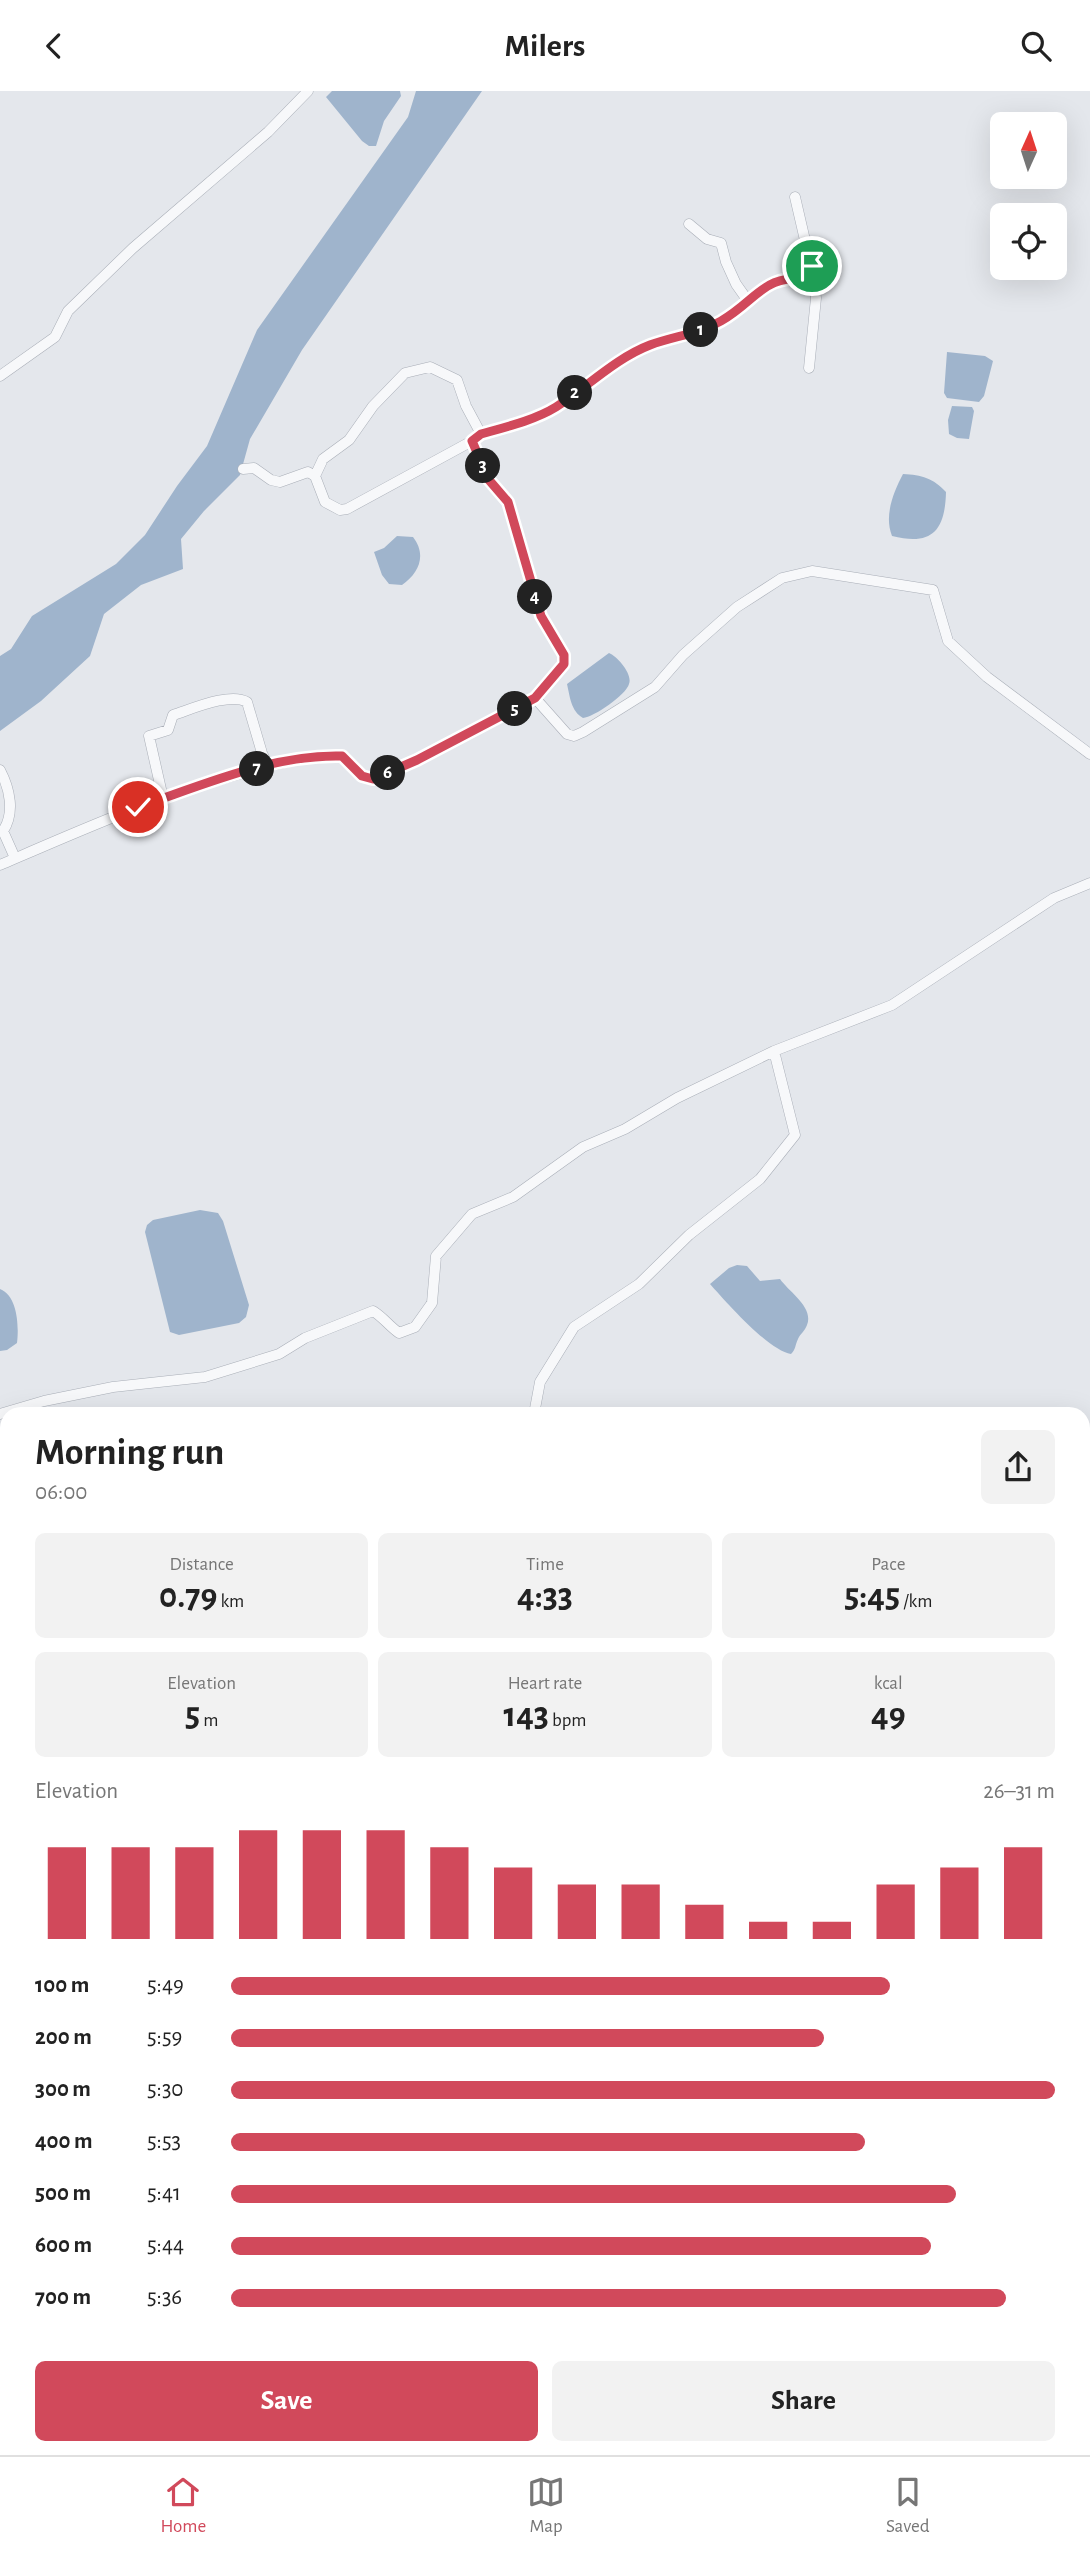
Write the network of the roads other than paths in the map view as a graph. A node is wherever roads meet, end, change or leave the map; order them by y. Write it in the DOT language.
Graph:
graph roads {
  1 [pos="308,91"];
  2 [pos="795,197"];
  3 [pos="689,224"];
  4 [pos="814,279"];
  5 [pos="748,301"];
  6 [pos="809,368"];
  7 [pos="0,376"];
  8 [pos="481,434"];
  9 [pos="472,441"];
  10 [pos="243,469"];
  11 [pos="315,476"];
  12 [pos="535,698"];
  13 [pos="1090,754"];
  14 [pos="268,766"];
  15 [pos="0,770"];
  16 [pos="163,798"];
  17 [pos="15,858"];
  18 [pos="0,865"];
  19 [pos="1090,883"];
  20 [pos="774,1051"];
  21 [pos="24,1407"];
  22 [pos="535,1407"];
  23 [pos="0,2270"];
  24 [pos="0,2299"];
  1 -- 7 [label="street"];
  2 -- 4 [label="street"];
  3 -- 5 [label="street"];
  4 -- 5 [label="street"];
  4 -- 6 [label="street"];
  5 -- 8 [label="street"];
  8 -- 9 [label="street"];
  8 -- 11 [label="street"];
  9 -- 11 [label="street"];
  9 -- 12 [label="street"];
  10 -- 11 [label="street"];
  12 -- 13 [label="street"];
  12 -- 14 [label="street"];
  14 -- 16 [label="street"];
  14 -- 16 [label="street"];
  15 -- 17 [label="street"];
  16 -- 17 [label="street"];
  17 -- 18 [label="street"];
  19 -- 20 [label="street"];
  20 -- 21 [label="street"];
  20 -- 22 [label="street"];
  23 -- 24 [label="street"];
}
